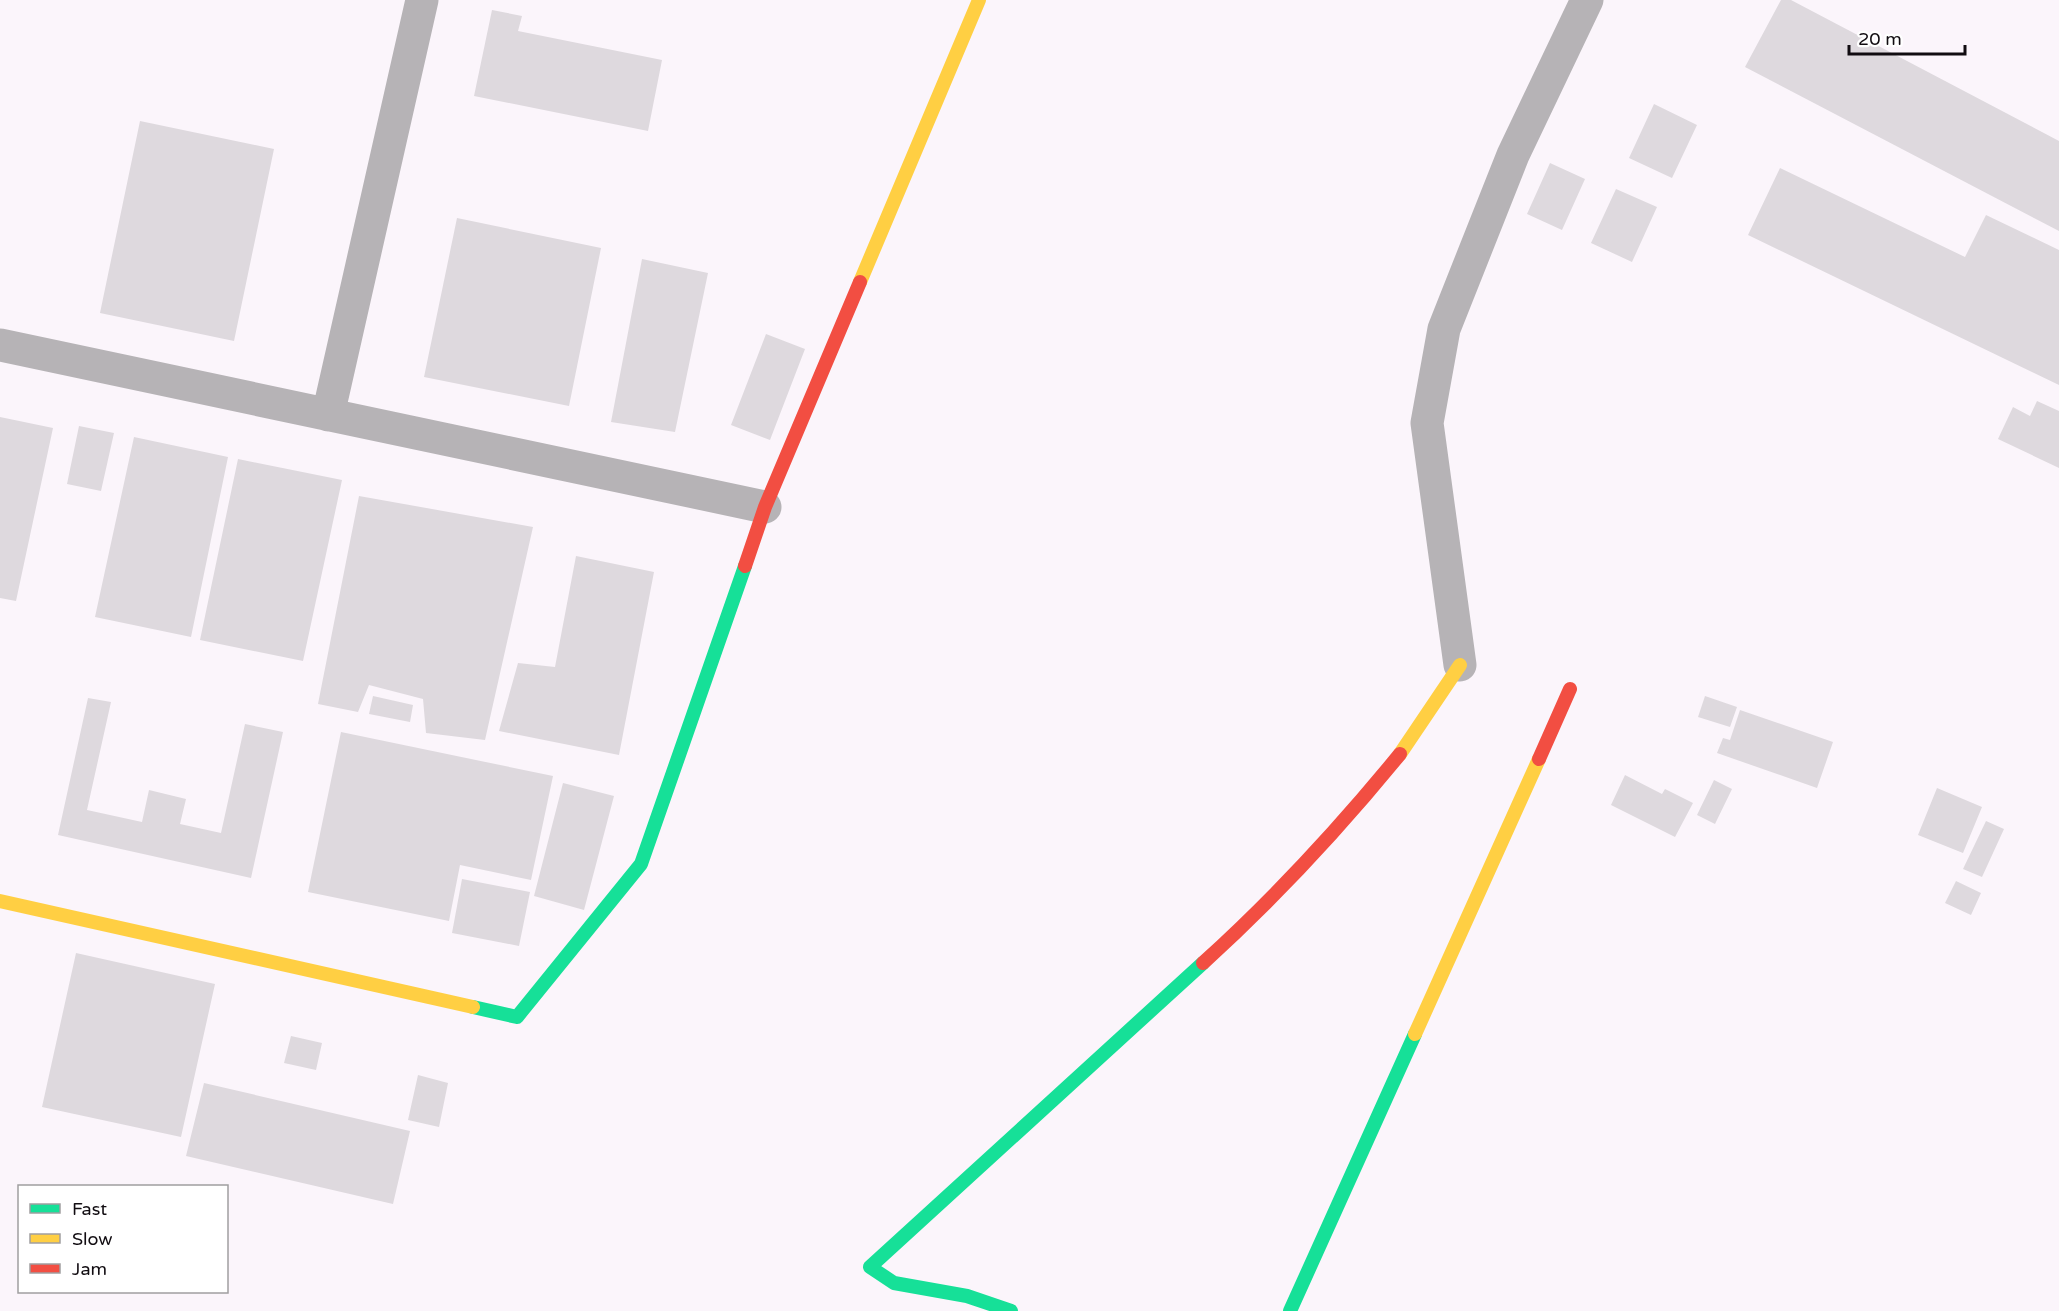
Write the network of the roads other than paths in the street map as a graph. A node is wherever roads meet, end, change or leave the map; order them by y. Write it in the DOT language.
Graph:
graph roads {
  1 [pos="422,0"];
  2 [pos="979,0"];
  3 [pos="1587,0"];
  4 [pos="0,345"];
  5 [pos="328,415"];
  6 [pos="765,507"];
  7 [pos="1460,665"];
  8 [pos="1570,689"];
  9 [pos="0,901"];
  10 [pos="1011,1311"];
  11 [pos="1290,1311"];
  1 -- 5 [label="street"];
  2 -- 6 [label="main road"];
  3 -- 7 [label="street"];
  4 -- 5 [label="street"];
  5 -- 6 [label="street"];
  6 -- 9 [label="main road"];
  7 -- 10 [label="main road"];
  8 -- 11 [label="main road"];
}
